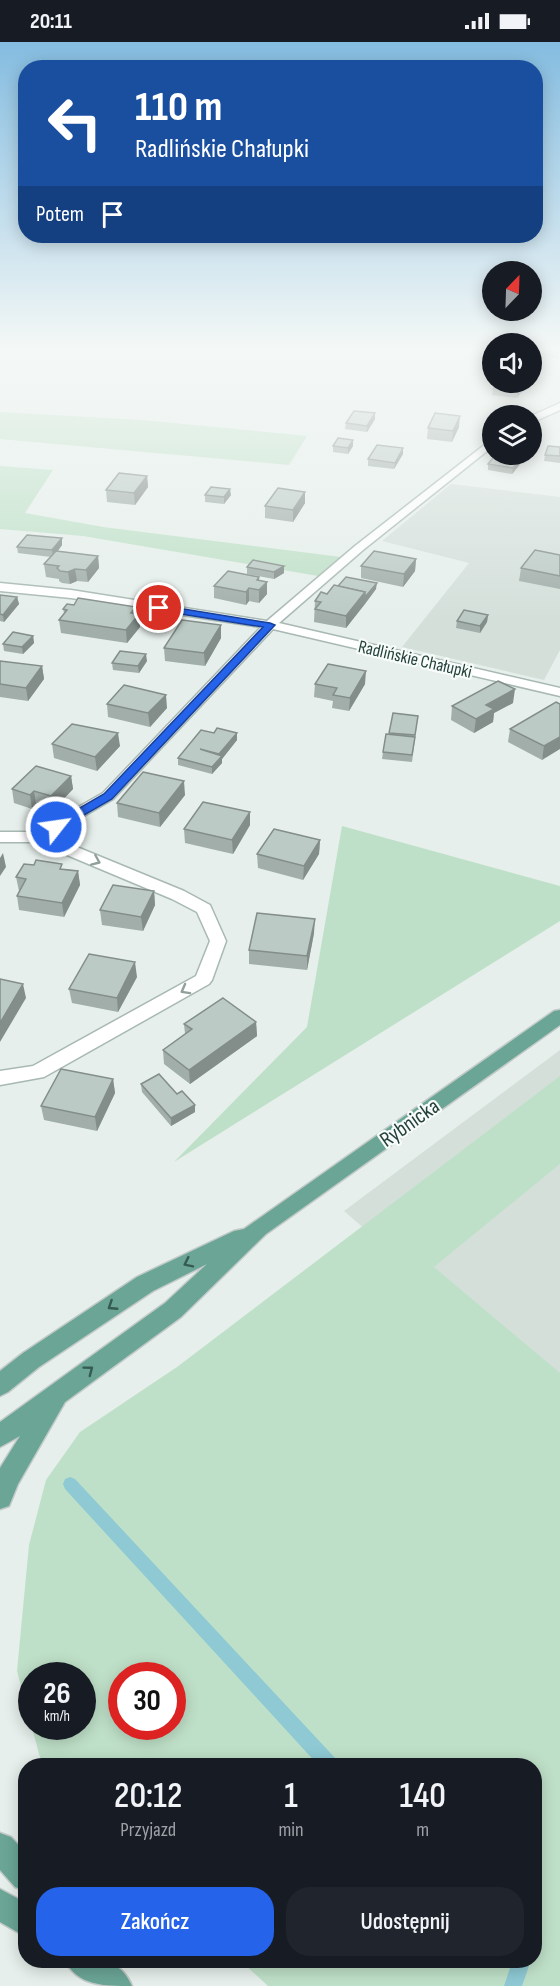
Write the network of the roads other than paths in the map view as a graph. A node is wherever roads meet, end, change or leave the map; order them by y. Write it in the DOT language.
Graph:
graph roads {
  1 [pos="482,450"];
  2 [pos="0,587"];
  3 [pos="270,625"];
  4 [pos="560,692"];
  5 [pos="0,837"];
  6 [pos="38,837"];
  7 [pos="560,1016"];
  8 [pos="0,1078"];
  9 [pos="259,1228"];
  10 [pos="31,1360"];
  11 [pos="0,1373"];
  12 [pos="0,1385"];
  13 [pos="59,1392"];
  14 [pos="0,1436"];
  15 [pos="0,1497"];
  16 [pos="0,1848"];
  17 [pos="18,1867"];
  18 [pos="0,1904"];
  19 [pos="18,1916"];
  20 [pos="91,1968"];
  21 [pos="110,1968"];
  22 [pos="116,1986"];
  23 [pos="127,1986"];
  1 -- 3 [label="street"];
  2 -- 3 [label="street, Radlińskie Chałupki"];
  3 -- 4 [label="street, Radlińskie Chałupki"];
  3 -- 6 [label="street"];
  5 -- 6 [label="street"];
  6 -- 8 [label="street, one-way"];
  7 -- 9 [label="main road, Rybnicka"];
  9 -- 10 [label="main road, Rybnicka, one-way"];
  13 -- 9 [label="main road, Rybnicka, one-way"];
  10 -- 11 [label="main road"];
  10 -- 12 [label="main road, Rybnicka"];
  13 -- 14 [label="main road, Rybnicka"];
  13 -- 15 [label="main road"];
  16 -- 17 [label="main road"];
  18 -- 19 [label="main road"];
  20 -- 22 [label="main road"];
  21 -- 23 [label="main road"];
}
